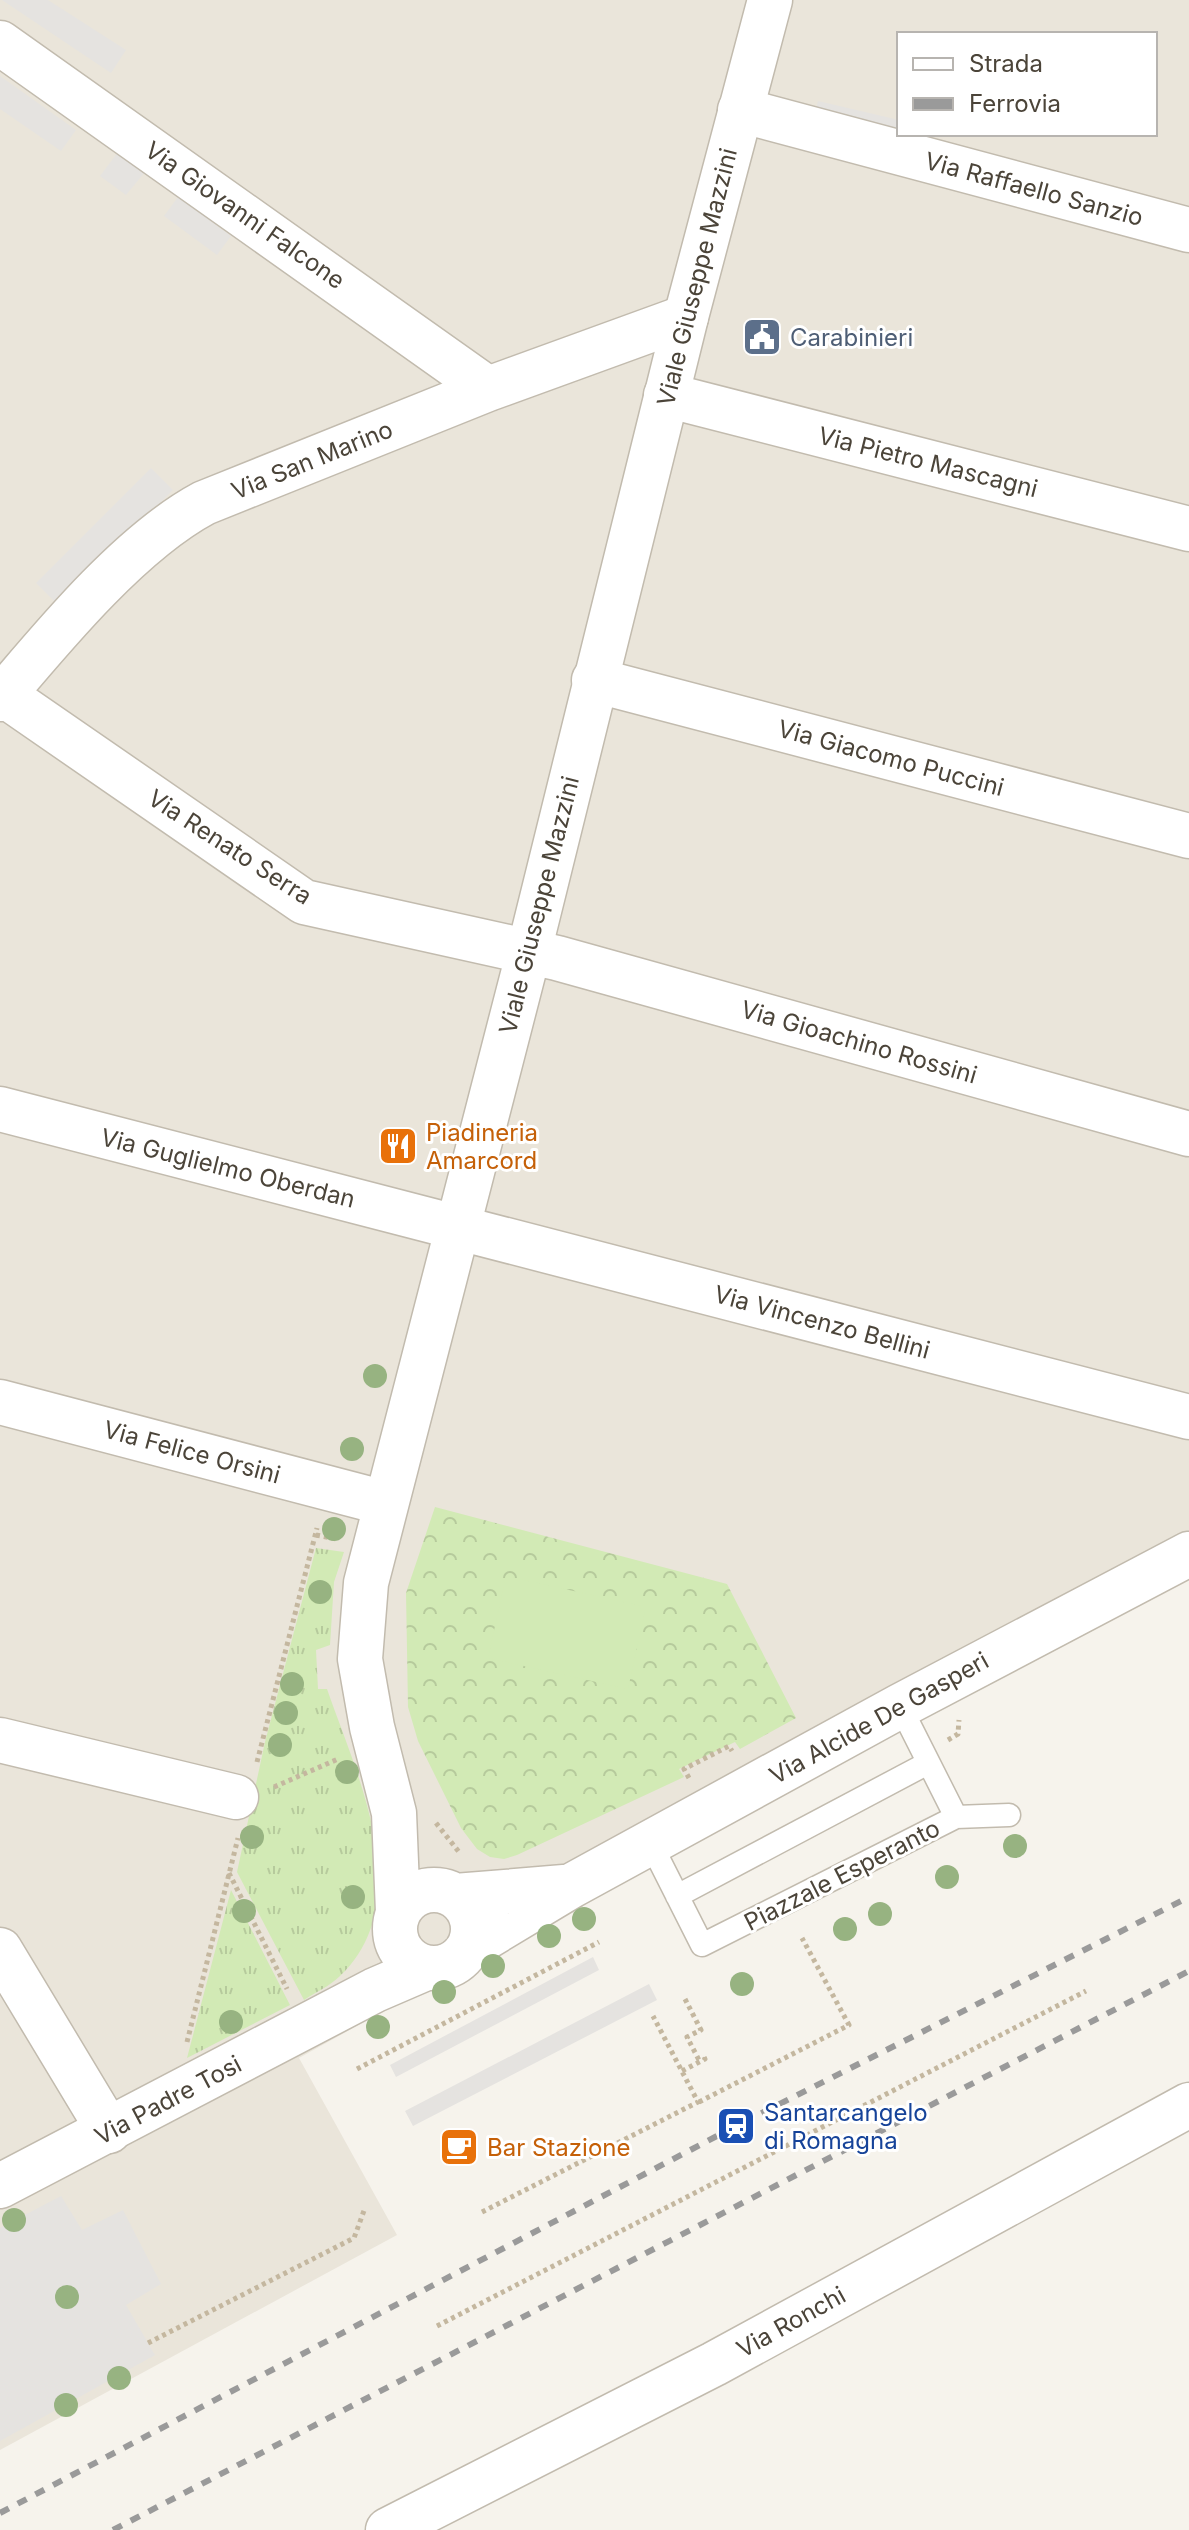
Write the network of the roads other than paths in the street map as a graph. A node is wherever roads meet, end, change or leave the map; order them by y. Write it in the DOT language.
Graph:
graph roads {
  1 [pos="770,0"];
  2 [pos="0,43"];
  3 [pos="740,110"];
  4 [pos="1189,230"];
  5 [pos="686,317"];
  6 [pos="488,389"];
  7 [pos="666,395"];
  8 [pos="1189,529"];
  9 [pos="594,680"];
  10 [pos="1,695"];
  11 [pos="1189,836"];
  12 [pos="529,951"];
  13 [pos="0,1109"];
  14 [pos="1189,1134"];
  15 [pos="456,1227"];
  16 [pos="0,1402"];
  17 [pos="1189,1417"];
  18 [pos="385,1503"];
  19 [pos="1189,1554"];
  20 [pos="900,1706"];
  21 [pos="0,1740"];
  22 [pos="928,1763"];
  23 [pos="249,1795"];
  24 [pos="394,1813"];
  25 [pos="1009,1815"];
  26 [pos="956,1817"];
  27 [pos="651,1844"];
  28 [pos="571,1886"];
  29 [pos="452,1894"];
  30 [pos="677,1896"];
  31 [pos="396,1922"];
  32 [pos="468,1948"];
  33 [pos="0,1950"];
  34 [pos="426,1968"];
  35 [pos="335,2011"];
  36 [pos="1189,2105"];
  37 [pos="109,2131"];
  38 [pos="0,2186"];
  39 [pos="388,2530"];
  1 -- 3 [label="street, Viale Giuseppe Mazzini"];
  2 -- 6 [label="street, Via Giovanni Falcone"];
  3 -- 4 [label="street, Via Raffaello Sanzio"];
  3 -- 5 [label="street, Viale Giuseppe Mazzini"];
  5 -- 6 [label="street, Via San Marino"];
  5 -- 7 [label="street, Viale Giuseppe Mazzini"];
  6 -- 10 [label="street, Via San Marino"];
  7 -- 8 [label="street, Via Pietro Mascagni"];
  7 -- 9 [label="street, Viale Giuseppe Mazzini"];
  9 -- 11 [label="street, Via Giacomo Puccini"];
  9 -- 12 [label="street, Viale Giuseppe Mazzini"];
  10 -- 12 [label="street, Via Renato Serra"];
  12 -- 14 [label="street, Via Gioachino Rossini"];
  12 -- 15 [label="street, Viale Giuseppe Mazzini"];
  13 -- 15 [label="street, Via Guglielmo Oberdan"];
  15 -- 17 [label="street, Via Vincenzo Bellini"];
  15 -- 18 [label="street, Viale Giuseppe Mazzini"];
  16 -- 18 [label="street, Via Felice Orsini"];
  18 -- 24 [label="street, Viale Giuseppe Mazzini"];
  19 -- 20 [label="street, Via Alcide De Gasperi"];
  20 -- 22 [label="lane, Piazzale Esperanto"];
  20 -- 27 [label="street, Via Alcide De Gasperi"];
  21 -- 23 [label="street"];
  22 -- 26 [label="lane, Piazzale Esperanto"];
  22 -- 30 [label="lane"];
  24 -- 29 [label="street, Viale Giuseppe Mazzini"];
  24 -- 31 [label="street, Viale Giuseppe Mazzini"];
  25 -- 26 [label="lane"];
  26 -- 30 [label="lane, Piazzale Esperanto"];
  27 -- 28 [label="street, Via Alcide De Gasperi"];
  27 -- 30 [label="lane"];
  28 -- 29 [label="street, Via Alcide De Gasperi"];
  28 -- 32 [label="street, Via Alcide De Gasperi"];
  29 -- 31 [label="street"];
  29 -- 32 [label="street"];
  31 -- 34 [label="street"];
  31 -- 35 [label="street, Via Padre Tosi"];
  32 -- 34 [label="street"];
  33 -- 37 [label="street"];
  34 -- 35 [label="street, Via Padre Tosi"];
  35 -- 37 [label="street, Via Padre Tosi"];
  36 -- 39 [label="street, Via Ronchi"];
  37 -- 38 [label="street, Via Padre Tosi"];
}
